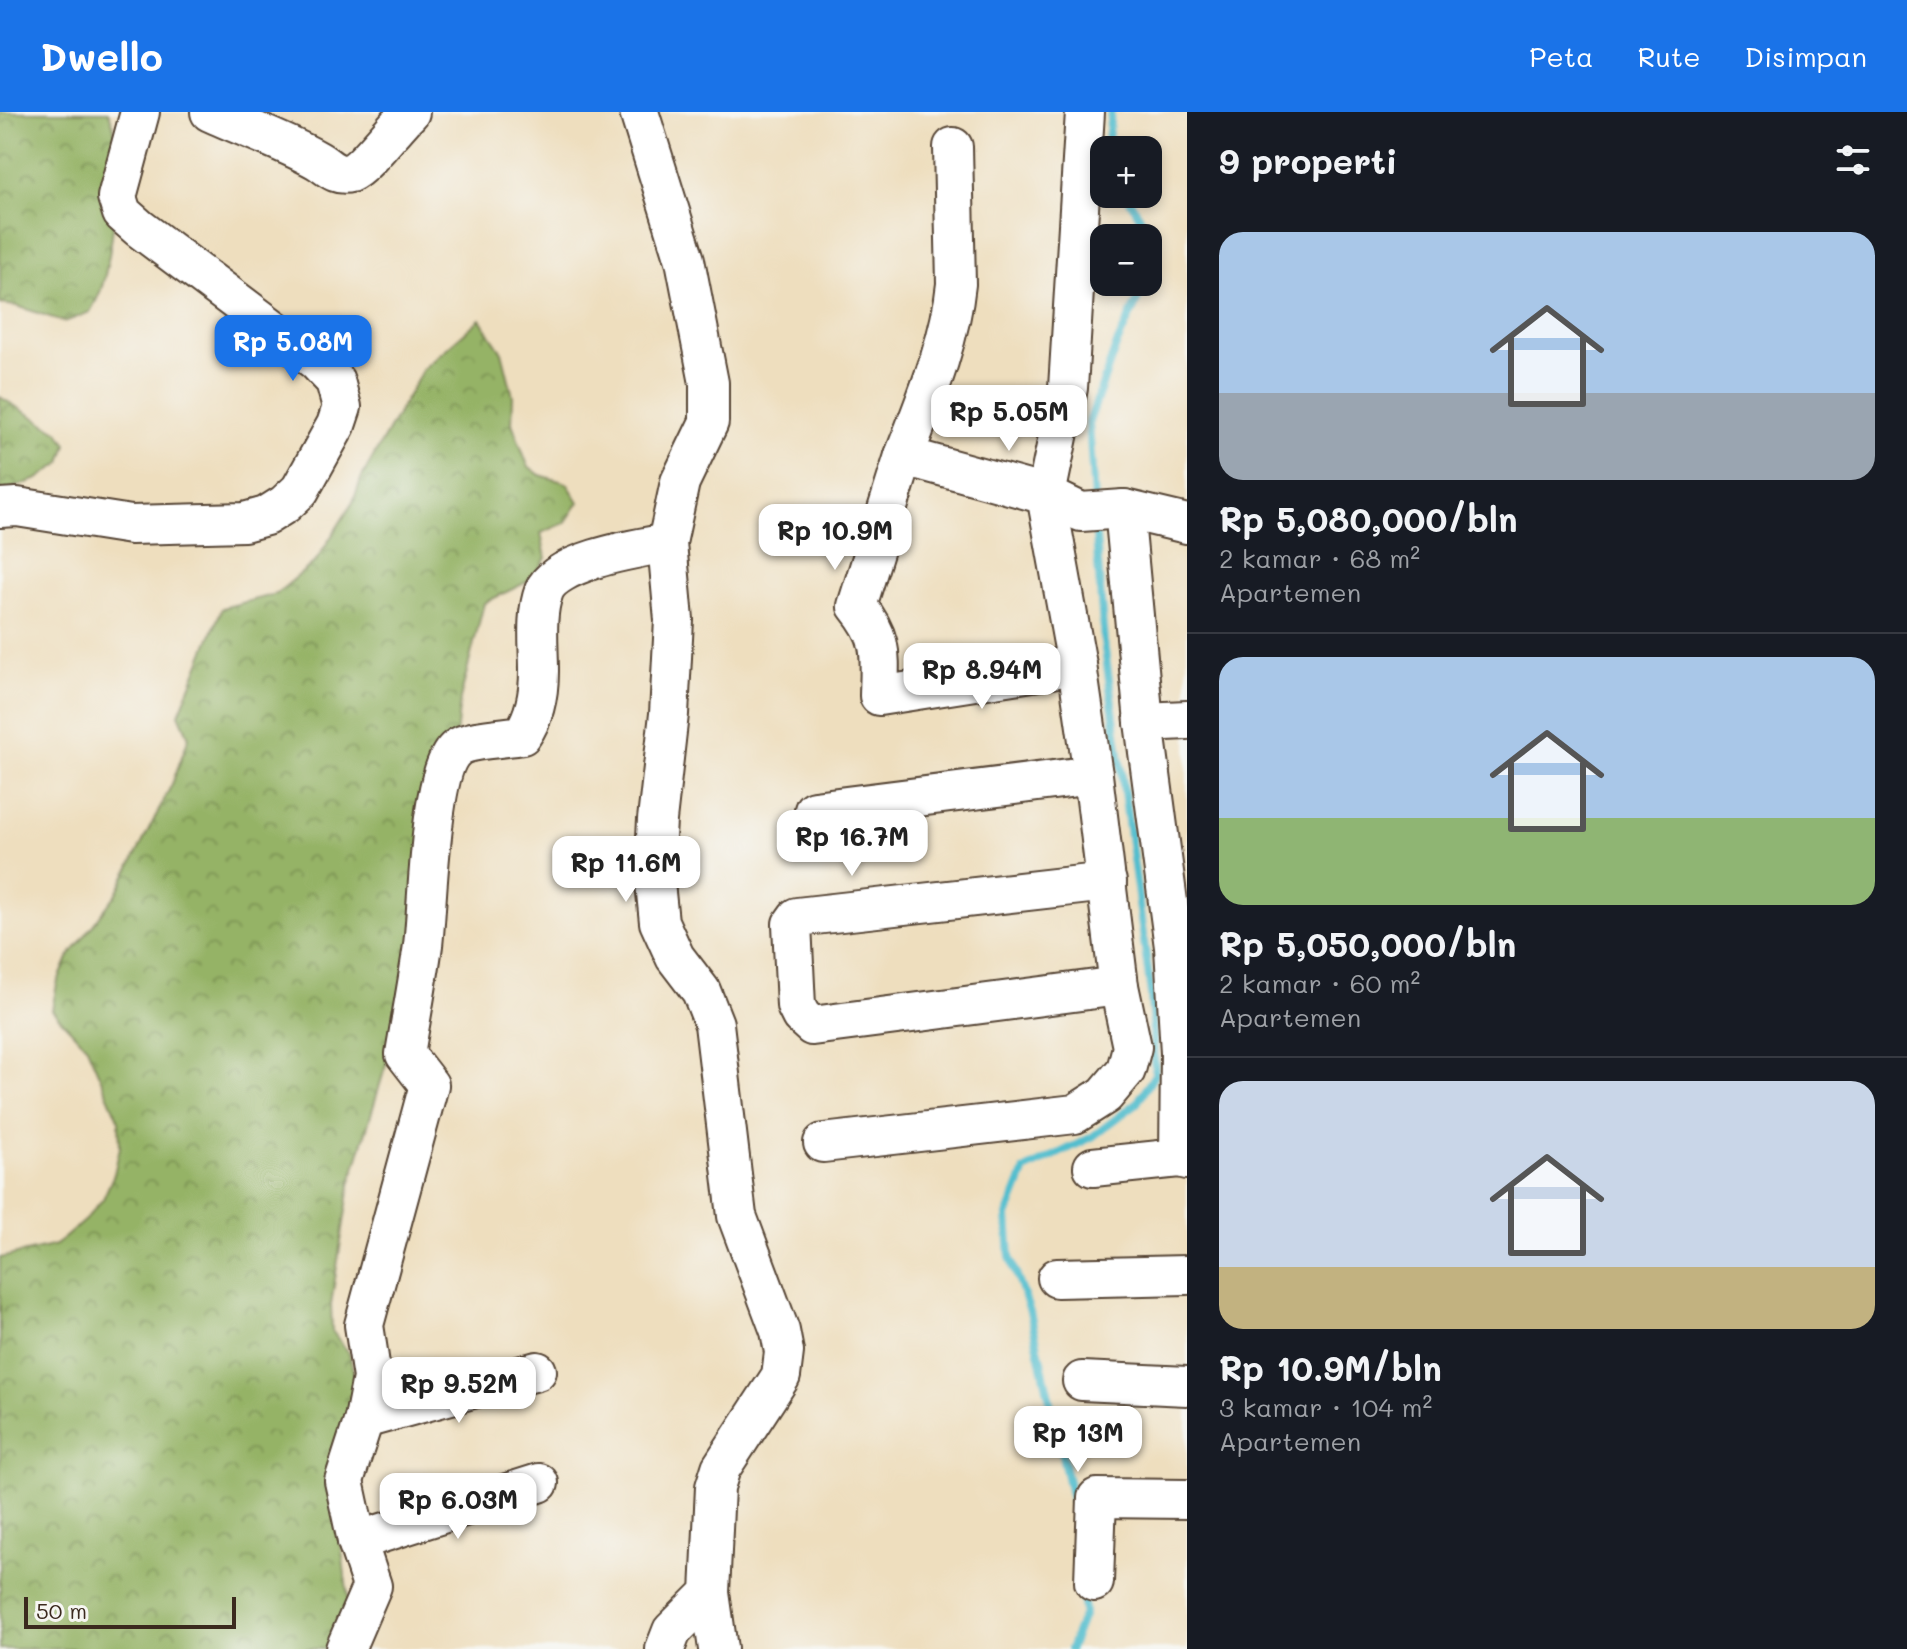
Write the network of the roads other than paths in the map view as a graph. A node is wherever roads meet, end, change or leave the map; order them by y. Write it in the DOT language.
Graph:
graph roads {
  1 [pos="140,112"];
  2 [pos="210,112"];
  3 [pos="410,112"];
  4 [pos="639,112"];
  5 [pos="1085,112"];
  6 [pos="953,147"];
  7 [pos="904,456"];
  8 [pos="1046,495"];
  9 [pos="0,508"];
  10 [pos="1107,510"];
  11 [pos="1187,524"];
  12 [pos="667,543"];
  13 [pos="1077,665"];
  14 [pos="1187,720"];
  15 [pos="1144,722"];
  16 [pos="1093,775"];
  17 [pos="814,810"];
  18 [pos="1173,839"];
  19 [pos="1107,882"];
  20 [pos="1180,947"];
  21 [pos="1119,986"];
  22 [pos="1183,1053"];
  23 [pos="823,1143"];
  24 [pos="1183,1159"];
  25 [pos="1093,1167"];
  26 [pos="1187,1275"];
  27 [pos="1057,1278"];
  28 [pos="537,1371"];
  29 [pos="1082,1381"];
  30 [pos="1187,1386"];
  31 [pos="364,1419"];
  32 [pos="539,1483"];
  33 [pos="1187,1499"];
  34 [pos="357,1541"];
  35 [pos="1094,1582"];
  36 [pos="372,1586"];
  37 [pos="710,1593"];
  38 [pos="345,1649"];
  39 [pos="377,1649"];
  40 [pos="665,1649"];
  41 [pos="718,1649"];
  1 -- 9 [label="street"];
  2 -- 3 [label="street"];
  4 -- 12 [label="street"];
  5 -- 8 [label="street"];
  6 -- 7 [label="street"];
  7 -- 8 [label="street"];
  7 -- 13 [label="street"];
  8 -- 10 [label="street"];
  8 -- 13 [label="street"];
  10 -- 11 [label="street"];
  10 -- 15 [label="street"];
  12 -- 31 [label="street"];
  12 -- 37 [label="street"];
  13 -- 16 [label="street"];
  14 -- 15 [label="street"];
  15 -- 18 [label="street"];
  16 -- 17 [label="street"];
  16 -- 19 [label="street"];
  18 -- 20 [label="street"];
  19 -- 21 [label="street"];
  19 -- 21 [label="street"];
  20 -- 22 [label="street"];
  21 -- 23 [label="street"];
  22 -- 24 [label="street"];
  24 -- 25 [label="street"];
  26 -- 27 [label="street"];
  28 -- 31 [label="street"];
  29 -- 30 [label="street"];
  31 -- 34 [label="street"];
  32 -- 34 [label="street"];
  33 -- 35 [label="street"];
  34 -- 36 [label="street"];
  36 -- 38 [label="street"];
  36 -- 39 [label="street"];
  37 -- 40 [label="street"];
  37 -- 41 [label="street"];
}
